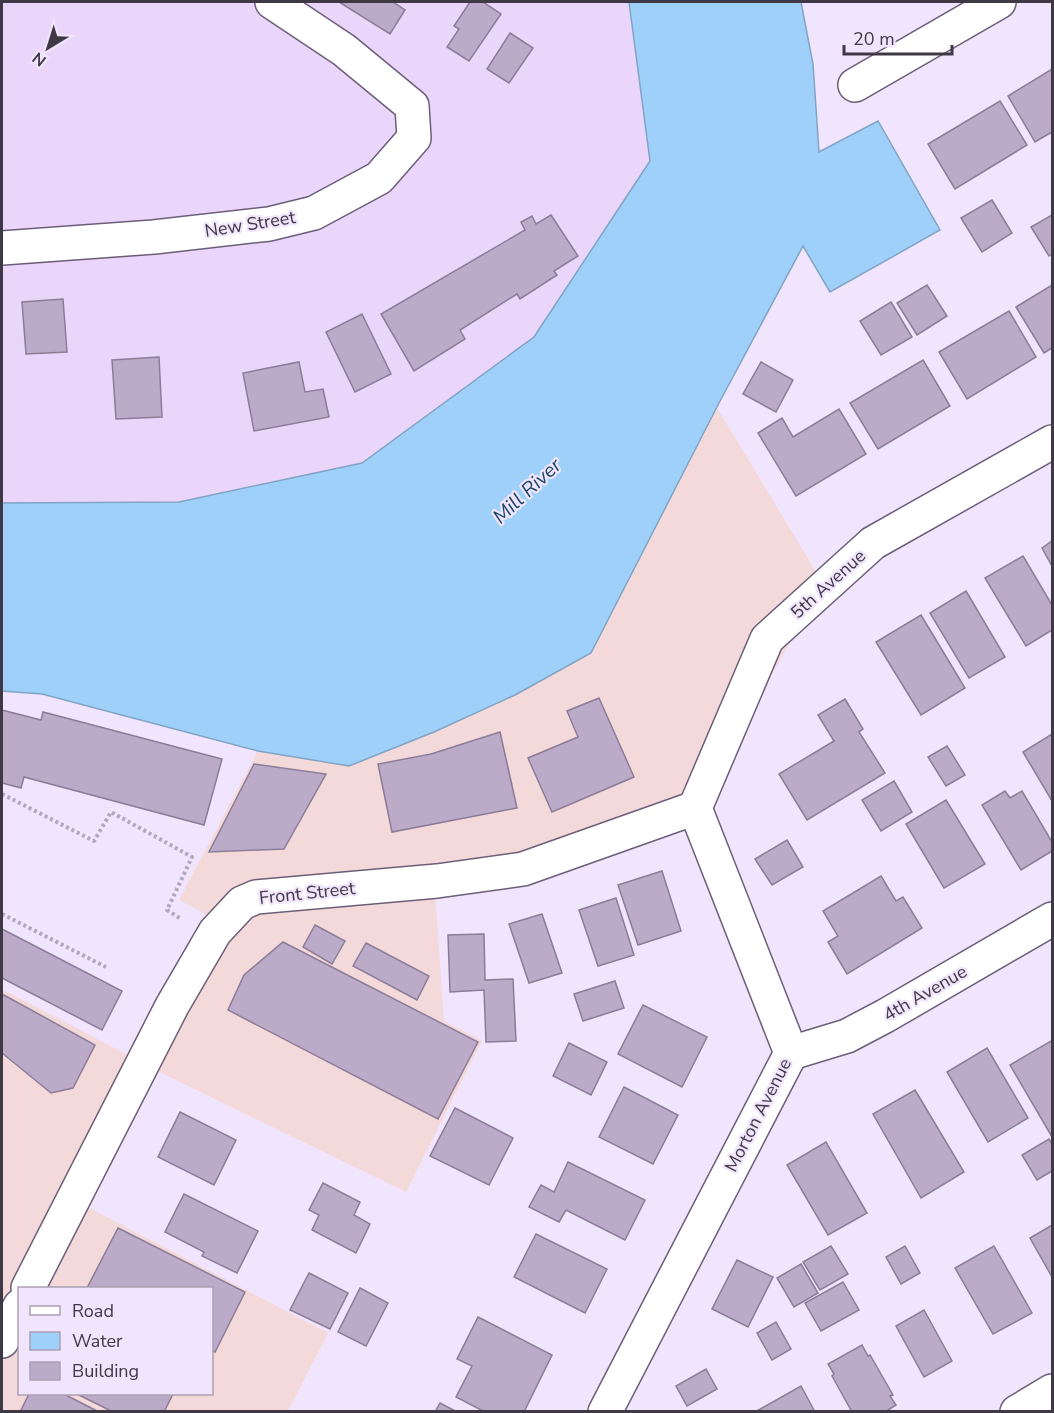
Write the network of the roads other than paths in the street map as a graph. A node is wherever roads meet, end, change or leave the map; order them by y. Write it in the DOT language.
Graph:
graph roads {
  1 [pos="272,2"];
  2 [pos="999,2"];
  3 [pos="855,85"];
  4 [pos="2,248"];
  5 [pos="1053,442"];
  6 [pos="694,808"];
  7 [pos="1053,919"];
  8 [pos="791,1053"];
  9 [pos="29,1287"];
  10 [pos="18,1310"];
  11 [pos="2,1341"];
  12 [pos="1053,1391"];
  13 [pos="605,1412"];
  14 [pos="1017,1412"];
  1 -- 4 [label="street, New Street"];
  2 -- 3 [label="street"];
  5 -- 6 [label="street, 5th Avenue"];
  6 -- 8 [label="street, Morton Avenue"];
  6 -- 9 [label="street, Front Street"];
  7 -- 8 [label="street, 4th Avenue"];
  8 -- 13 [label="street, Morton Avenue"];
  10 -- 11 [label="street"];
  12 -- 14 [label="street"];
}
